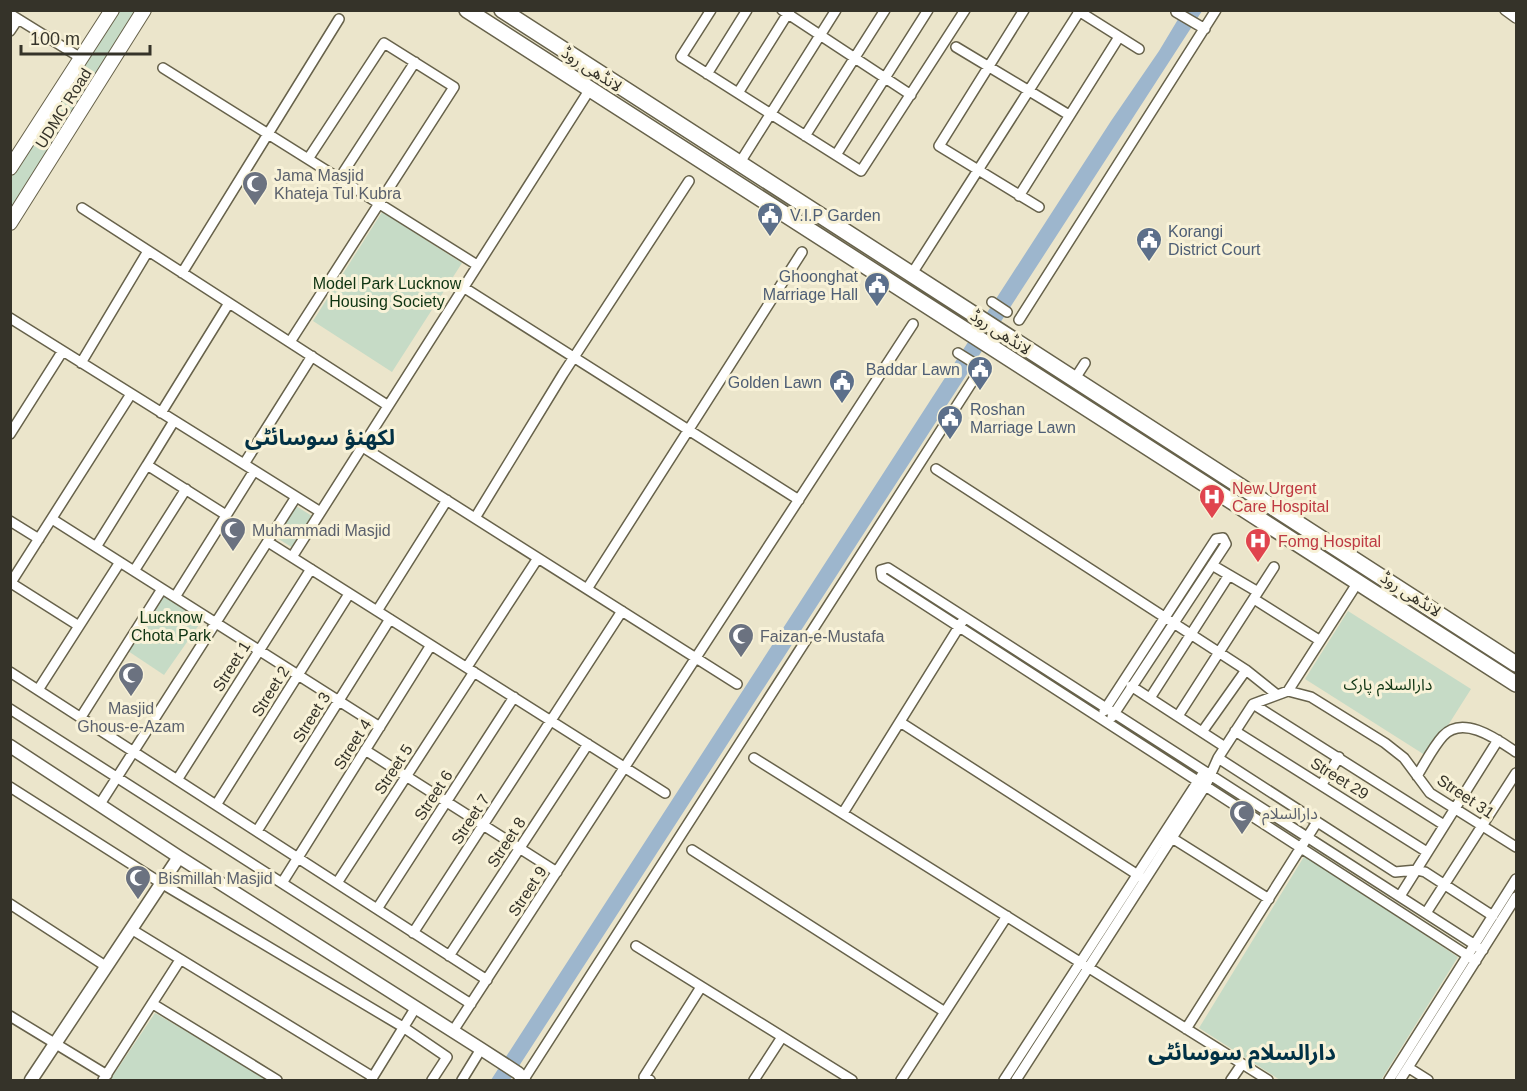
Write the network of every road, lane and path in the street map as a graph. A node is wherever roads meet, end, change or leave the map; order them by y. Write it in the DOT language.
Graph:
graph roads {
  1 [pos="112,10"];
  2 [pos="144,10"];
  3 [pos="467,10"];
  4 [pos="501,10"];
  5 [pos="711,10"];
  6 [pos="747,10"];
  7 [pos="836,10"];
  8 [pos="885,10"];
  9 [pos="928,10"];
  10 [pos="965,10"];
  11 [pos="1024,10"];
  12 [pos="1216,10"];
  13 [pos="1505,10"];
  14 [pos="1078,11"];
  15 [pos="786,12"];
  16 [pos="1176,12"];
  17 [pos="14,17"];
  18 [pos="1516,18"];
  19 [pos="339,19"];
  20 [pos="1200,27"];
  21 [pos="10,31"];
  22 [pos="820,36"];
  23 [pos="1119,37"];
  24 [pos="956,47"];
  25 [pos="1139,50"];
  26 [pos="81,58"];
  27 [pos="855,58"];
  28 [pos="415,62"];
  29 [pos="988,66"];
  30 [pos="163,68"];
  31 [pos="707,74"];
  32 [pos="884,77"];
  33 [pos="590,89"];
  34 [pos="1029,90"];
  35 [pos="738,93"];
  36 [pos="911,95"];
  37 [pos="771,114"];
  38 [pos="1070,115"];
  39 [pos="268,134"];
  40 [pos="805,136"];
  41 [pos="836,155"];
  42 [pos="308,159"];
  43 [pos="739,164"];
  44 [pos="10,168"];
  45 [pos="977,171"];
  46 [pos="339,178"];
  47 [pos="689,181"];
  48 [pos="1019,196"];
  49 [pos="379,203"];
  50 [pos="1039,207"];
  51 [pos="82,208"];
  52 [pos="10,223"];
  53 [pos="148,252"];
  54 [pos="802,252"];
  55 [pos="477,265"];
  56 [pos="182,273"];
  57 [pos="911,275"];
  58 [pos="463,287"];
  59 [pos="992,302"];
  60 [pos="229,303"];
  61 [pos="1007,312"];
  62 [pos="10,318"];
  63 [pos="1019,320"];
  64 [pos="913,324"];
  65 [pos="290,342"];
  66 [pos="62,352"];
  67 [pos="958,353"];
  68 [pos="312,356"];
  69 [pos="574,357"];
  70 [pos="81,363"];
  71 [pos="1085,363"];
  72 [pos="1074,380"];
  73 [pos="130,394"];
  74 [pos="387,405"];
  75 [pos="161,413"];
  76 [pos="174,421"];
  77 [pos="688,430"];
  78 [pos="10,434"];
  79 [pos="361,446"];
  80 [pos="244,464"];
  81 [pos="147,465"];
  82 [pos="936,469"];
  83 [pos="254,471"];
  84 [pos="186,489"];
  85 [pos="296,497"];
  86 [pos="447,500"];
  87 [pos="799,500"];
  88 [pos="319,511"];
  89 [pos="226,515"];
  90 [pos="476,518"];
  91 [pos="52,519"];
  92 [pos="10,521"];
  93 [pos="39,539"];
  94 [pos="268,542"];
  95 [pos="96,547"];
  96 [pos="292,557"];
  97 [pos="538,558"];
  98 [pos="120,562"];
  99 [pos="1212,565"];
  100 [pos="1274,567"];
  101 [pos="311,569"];
  102 [pos="134,571"];
  103 [pos="1229,575"];
  104 [pos="1358,582"];
  105 [pos="11,584"];
  106 [pos="162,589"];
  107 [pos="587,589"];
  108 [pos="349,594"];
  109 [pos="1256,596"];
  110 [pos="175,597"];
  111 [pos="377,611"];
  112 [pos="622,611"];
  113 [pos="965,617"];
  114 [pos="1164,617"];
  115 [pos="390,619"];
  116 [pos="216,623"];
  117 [pos="1174,623"];
  118 [pos="79,626"];
  119 [pos="960,626"];
  120 [pos="1192,635"];
  121 [pos="1319,640"];
  122 [pos="431,645"];
  123 [pos="259,650"];
  124 [pos="1219,653"];
  125 [pos="696,658"];
  126 [pos="1516,664"];
  127 [pos="471,670"];
  128 [pos="1246,670"];
  129 [pos="10,672"];
  130 [pos="298,675"];
  131 [pos="736,684"];
  132 [pos="1516,684"];
  133 [pos="1131,686"];
  134 [pos="38,690"];
  135 [pos="1288,691"];
  136 [pos="1276,694"];
  137 [pos="514,697"];
  138 [pos="1150,698"];
  139 [pos="339,701"];
  140 [pos="1253,704"];
  141 [pos="10,709"];
  142 [pos="1107,714"];
  143 [pos="1178,716"];
  144 [pos="81,717"];
  145 [pos="552,721"];
  146 [pos="900,722"];
  147 [pos="380,727"];
  148 [pos="1235,731"];
  149 [pos="1202,732"];
  150 [pos="1498,740"];
  151 [pos="588,744"];
  152 [pos="10,746"];
  153 [pos="1225,747"];
  154 [pos="365,750"];
  155 [pos="134,752"];
  156 [pos="1516,752"];
  157 [pos="1339,757"];
  158 [pos="754,758"];
  159 [pos="625,767"];
  160 [pos="1212,768"];
  161 [pos="1516,773"];
  162 [pos="406,776"];
  163 [pos="1417,776"];
  164 [pos="117,778"];
  165 [pos="177,780"];
  166 [pos="1203,782"];
  167 [pos="1322,784"];
  168 [pos="10,787"];
  169 [pos="664,793"];
  170 [pos="446,802"];
  171 [pos="100,804"];
  172 [pos="216,805"];
  173 [pos="1455,808"];
  174 [pos="843,813"];
  175 [pos="1317,822"];
  176 [pos="484,825"];
  177 [pos="1444,825"];
  178 [pos="1482,825"];
  179 [pos="257,831"];
  180 [pos="1307,837"];
  181 [pos="1172,838"];
  182 [pos="1302,846"];
  183 [pos="1516,847"];
  184 [pos="520,849"];
  185 [pos="692,850"];
  186 [pos="1427,852"];
  187 [pos="179,857"];
  188 [pos="298,858"];
  189 [pos="1417,870"];
  190 [pos="557,872"];
  191 [pos="1142,877"];
  192 [pos="1516,879"];
  193 [pos="161,883"];
  194 [pos="282,883"];
  195 [pos="337,883"];
  196 [pos="1444,885"];
  197 [pos="1400,896"];
  198 [pos="1516,897"];
  199 [pos="1269,899"];
  200 [pos="10,904"];
  201 [pos="376,909"];
  202 [pos="1426,913"];
  203 [pos="1007,916"];
  204 [pos="1494,916"];
  205 [pos="131,929"];
  206 [pos="414,933"];
  207 [pos="636,946"];
  208 [pos="1479,947"];
  209 [pos="449,956"];
  210 [pos="1472,958"];
  211 [pos="180,960"];
  212 [pos="1085,966"];
  213 [pos="107,967"];
  214 [pos="487,980"];
  215 [pos="701,987"];
  216 [pos="153,1004"];
  217 [pos="471,1004"];
  218 [pos="416,1007"];
  219 [pos="945,1012"];
  220 [pos="10,1017"];
  221 [pos="403,1027"];
  222 [pos="1186,1029"];
  223 [pos="453,1031"];
  224 [pos="782,1037"];
  225 [pos="54,1045"];
  226 [pos="481,1049"];
  227 [pos="1242,1064"];
  228 [pos="1409,1068"];
  229 [pos="1006,1077"];
  230 [pos="105,1078"];
  231 [pos="522,1078"];
  232 [pos="372,1079"];
  233 [pos="645,1079"];
  234 [pos="32,1080"];
  235 [pos="277,1080"];
  236 [pos="432,1080"];
  237 [pos="462,1080"];
  238 [pos="754,1080"];
  239 [pos="852,1080"];
  240 [pos="901,1080"];
  241 [pos="1018,1080"];
  242 [pos="1231,1080"];
  243 [pos="1268,1080"];
  244 [pos="1389,1080"];
  245 [pos="1400,1080"];
  246 [pos="1428,1080"];
  1 -- 26 [label="main road, UDMC Road"];
  2 -- 52 [label="main road, UDMC Road"];
  3 -- 33 [label="main road, لانڈھی روڈ"];
  4 -- 43 [label="main road, لانڈھی روڈ"];
  5 -- 31 [label="street"];
  6 -- 31 [label="street"];
  7 -- 22 [label="street"];
  8 -- 27 [label="street"];
  9 -- 32 [label="street"];
  10 -- 36 [label="street"];
  11 -- 29 [label="street"];
  12 -- 20 [label="street"];
  13 -- 18 [label="street"];
  14 -- 23 [label="street"];
  14 -- 34 [label="street"];
  15 -- 22 [label="street"];
  15 -- 35 [label="street"];
  16 -- 20 [label="street"];
  17 -- 21 [label="street"];
  17 -- 26 [label="street"];
  19 -- 39 [label="street"];
  20 -- 63 [label="street"];
  22 -- 27 [label="street"];
  22 -- 37 [label="street"];
  23 -- 25 [label="street"];
  23 -- 38 [label="street"];
  24 -- 29 [label="street"];
  26 -- 44 [label="main road, UDMC Road"];
  27 -- 32 [label="street"];
  27 -- 40 [label="street"];
  28 -- 42 [label="street"];
  28 -- 46 [label="street"];
  28 -- 49 [label="street"];
  29 -- 34 [label="street"];
  29 -- 45 [label="street"];
  30 -- 39 [label="street"];
  31 -- 35 [label="street"];
  32 -- 36 [label="street"];
  32 -- 41 [label="street"];
  33 -- 55 [label="street"];
  33 -- 104 [label="main road, لانڈھی روڈ"];
  34 -- 38 [label="street"];
  34 -- 45 [label="street"];
  35 -- 37 [label="street"];
  36 -- 41 [label="street"];
  37 -- 40 [label="street"];
  37 -- 43 [label="street"];
  38 -- 48 [label="street"];
  39 -- 42 [label="street"];
  39 -- 56 [label="street"];
  40 -- 41 [label="street"];
  42 -- 46 [label="street"];
  43 -- 57 [label="main road, لانڈھی روڈ"];
  45 -- 48 [label="street"];
  45 -- 57 [label="street"];
  46 -- 49 [label="street"];
  47 -- 69 [label="street"];
  48 -- 50 [label="street"];
  49 -- 55 [label="street"];
  49 -- 65 [label="street"];
  51 -- 53 [label="street"];
  53 -- 56 [label="street"];
  53 -- 70 [label="street"];
  54 -- 77 [label="street"];
  55 -- 58 [label="street"];
  56 -- 60 [label="street"];
  57 -- 72 [label="main road, لانڈھی روڈ"];
  58 -- 69 [label="street"];
  58 -- 74 [label="street"];
  59 -- 61 [label="street"];
  60 -- 65 [label="street"];
  60 -- 75 [label="street"];
  62 -- 66 [label="street"];
  64 -- 87 [label="street, Street 9"];
  65 -- 68 [label="street"];
  66 -- 70 [label="street"];
  66 -- 78 [label="street"];
  67 -- 231 [label="street"];
  68 -- 74 [label="street"];
  68 -- 80 [label="street"];
  69 -- 77 [label="street"];
  69 -- 90 [label="street"];
  70 -- 73 [label="street"];
  71 -- 72 [label="street"];
  72 -- 126 [label="main road, لانڈھی روڈ"];
  73 -- 75 [label="street"];
  73 -- 91 [label="street"];
  74 -- 79 [label="street"];
  75 -- 76 [label="street"];
  76 -- 80 [label="street"];
  76 -- 81 [label="street"];
  77 -- 87 [label="street"];
  77 -- 107 [label="street"];
  79 -- 86 [label="street"];
  79 -- 88 [label="street"];
  80 -- 83 [label="street"];
  81 -- 84 [label="street"];
  81 -- 95 [label="street"];
  82 -- 114 [label="street"];
  83 -- 85 [label="street"];
  83 -- 89 [label="street"];
  84 -- 89 [label="street"];
  84 -- 102 [label="street"];
  85 -- 88 [label="street"];
  85 -- 94 [label="street"];
  86 -- 90 [label="street"];
  86 -- 111 [label="street"];
  87 -- 125 [label="street, Street 9"];
  88 -- 96 [label="street"];
  89 -- 110 [label="street"];
  90 -- 97 [label="street"];
  91 -- 93 [label="street"];
  91 -- 95 [label="street"];
  92 -- 93 [label="street"];
  93 -- 105 [label="street"];
  94 -- 96 [label="street"];
  94 -- 116 [label="street"];
  95 -- 98 [label="street"];
  96 -- 101 [label="street"];
  97 -- 107 [label="street"];
  97 -- 127 [label="street, Street 5"];
  98 -- 102 [label="street"];
  98 -- 118 [label="street"];
  99 -- 103 [label="street"];
  99 -- 114 [label="street"];
  99 -- 117 [label="street"];
  100 -- 109 [label="street"];
  101 -- 108 [label="street"];
  101 -- 123 [label="street, Street 1"];
  102 -- 106 [label="street"];
  103 -- 109 [label="street"];
  103 -- 120 [label="street"];
  104 -- 121 [label="street"];
  104 -- 132 [label="main road, لانڈھی روڈ"];
  105 -- 118 [label="street"];
  106 -- 110 [label="street"];
  106 -- 144 [label="street"];
  107 -- 112 [label="street"];
  108 -- 111 [label="street"];
  108 -- 130 [label="street, Street 2"];
  109 -- 121 [label="street"];
  109 -- 124 [label="street"];
  110 -- 116 [label="street"];
  111 -- 115 [label="street"];
  112 -- 125 [label="street"];
  112 -- 145 [label="street, Street 7"];
  113 -- 119 [label="street"];
  113 -- 119 [label="street"];
  113 -- 142 [label="street"];
  114 -- 117 [label="street"];
  114 -- 142 [label="street"];
  115 -- 122 [label="street"];
  115 -- 139 [label="street, Street 3"];
  116 -- 123 [label="street"];
  116 -- 155 [label="street"];
  117 -- 120 [label="street"];
  117 -- 133 [label="street"];
  118 -- 134 [label="street"];
  119 -- 142 [label="street"];
  119 -- 146 [label="street"];
  120 -- 124 [label="street"];
  120 -- 138 [label="street"];
  121 -- 135 [label="street"];
  122 -- 127 [label="street"];
  122 -- 147 [label="street, Street 4"];
  123 -- 130 [label="street"];
  123 -- 165 [label="street, Street 1"];
  124 -- 128 [label="street"];
  124 -- 143 [label="street"];
  125 -- 131 [label="street"];
  125 -- 159 [label="street, Street 9"];
  127 -- 137 [label="street"];
  127 -- 162 [label="street, Street 5"];
  128 -- 136 [label="street"];
  128 -- 149 [label="street"];
  129 -- 134 [label="street"];
  130 -- 139 [label="street"];
  130 -- 172 [label="street, Street 2"];
  133 -- 138 [label="street"];
  133 -- 142 [label="street"];
  134 -- 144 [label="street"];
  135 -- 136 [label="street"];
  135 -- 163 [label="street, Street 31"];
  136 -- 140 [label="street"];
  137 -- 145 [label="street"];
  137 -- 170 [label="street, Street 6"];
  138 -- 143 [label="street"];
  139 -- 147 [label="street"];
  139 -- 179 [label="street, Street 3"];
  140 -- 148 [label="street"];
  140 -- 157 [label="street"];
  141 -- 164 [label="street"];
  142 -- 160 [label="street"];
  142 -- 166 [label="street"];
  143 -- 149 [label="street"];
  144 -- 155 [label="street"];
  145 -- 151 [label="street"];
  145 -- 176 [label="street, Street 7"];
  146 -- 174 [label="street"];
  146 -- 191 [label="street"];
  147 -- 154 [label="street, Street 4"];
  148 -- 153 [label="street"];
  148 -- 167 [label="street, Street 29"];
  149 -- 153 [label="street"];
  150 -- 156 [label="street"];
  150 -- 163 [label="street"];
  150 -- 173 [label="street"];
  151 -- 159 [label="street"];
  151 -- 184 [label="street, Street 8"];
  152 -- 171 [label="street"];
  153 -- 160 [label="street"];
  154 -- 162 [label="street"];
  154 -- 188 [label="street, Street 4"];
  155 -- 164 [label="street"];
  155 -- 165 [label="street"];
  157 -- 167 [label="street"];
  157 -- 177 [label="street"];
  158 -- 174 [label="street"];
  159 -- 169 [label="street"];
  159 -- 190 [label="street, Street 9"];
  160 -- 166 [label="street"];
  160 -- 175 [label="street"];
  160 -- 180 [label="street"];
  161 -- 178 [label="street"];
  162 -- 170 [label="street"];
  162 -- 195 [label="street, Street 5"];
  163 -- 173 [label="street, Street 31"];
  164 -- 171 [label="street"];
  164 -- 194 [label="street"];
  165 -- 172 [label="street"];
  166 -- 181 [label="street"];
  166 -- 182 [label="street"];
  166 -- 191 [label="street"];
  167 -- 186 [label="street, Street 29"];
  168 -- 193 [label="street"];
  170 -- 176 [label="street"];
  170 -- 201 [label="street, Street 6"];
  171 -- 187 [label="street"];
  172 -- 179 [label="street"];
  173 -- 177 [label="street"];
  173 -- 178 [label="street, Street 31"];
  174 -- 203 [label="street"];
  175 -- 180 [label="street"];
  175 -- 189 [label="street"];
  176 -- 184 [label="street"];
  176 -- 206 [label="street, Street 7"];
  177 -- 186 [label="street"];
  178 -- 183 [label="street, Street 31"];
  178 -- 196 [label="street"];
  179 -- 188 [label="street"];
  180 -- 182 [label="street"];
  180 -- 197 [label="street"];
  181 -- 191 [label="street"];
  181 -- 199 [label="street"];
  182 -- 199 [label="street"];
  182 -- 210 [label="street"];
  184 -- 190 [label="street"];
  184 -- 209 [label="street, Street 8"];
  185 -- 219 [label="street"];
  186 -- 189 [label="street"];
  187 -- 193 [label="street"];
  187 -- 218 [label="street"];
  188 -- 194 [label="street, Street 4"];
  188 -- 195 [label="street"];
  189 -- 196 [label="street"];
  189 -- 197 [label="street"];
  190 -- 214 [label="street, Street 9"];
  191 -- 212 [label="street"];
  192 -- 204 [label="street"];
  193 -- 205 [label="street"];
  193 -- 221 [label="street"];
  194 -- 217 [label="street"];
  195 -- 201 [label="street"];
  196 -- 202 [label="street"];
  196 -- 204 [label="street"];
  197 -- 202 [label="street"];
  198 -- 208 [label="street"];
  199 -- 222 [label="street"];
  200 -- 213 [label="street"];
  201 -- 206 [label="street"];
  202 -- 208 [label="street"];
  203 -- 212 [label="street"];
  203 -- 219 [label="street"];
  204 -- 208 [label="street"];
  205 -- 211 [label="street"];
  205 -- 213 [label="street"];
  206 -- 209 [label="street"];
  207 -- 215 [label="street"];
  208 -- 210 [label="street"];
  209 -- 214 [label="street"];
  210 -- 228 [label="street"];
  210 -- 244 [label="street"];
  211 -- 216 [label="street"];
  211 -- 232 [label="street"];
  212 -- 222 [label="street"];
  212 -- 229 [label="street"];
  212 -- 241 [label="street"];
  213 -- 225 [label="street"];
  214 -- 217 [label="street, Street 9"];
  215 -- 224 [label="street"];
  215 -- 233 [label="street"];
  216 -- 230 [label="street"];
  216 -- 235 [label="street"];
  217 -- 223 [label="street, Street 9"];
  218 -- 221 [label="street"];
  218 -- 223 [label="street"];
  219 -- 240 [label="street"];
  220 -- 225 [label="street"];
  221 -- 232 [label="street"];
  221 -- 236 [label="street"];
  222 -- 227 [label="street"];
  223 -- 226 [label="street"];
  224 -- 238 [label="street"];
  224 -- 239 [label="street"];
  225 -- 230 [label="street"];
  225 -- 234 [label="street"];
  226 -- 231 [label="street"];
  226 -- 237 [label="street"];
  227 -- 242 [label="street"];
  227 -- 243 [label="street"];
  228 -- 245 [label="street"];
  228 -- 246 [label="street"];
  229 -- 241 [label="street"];
}
